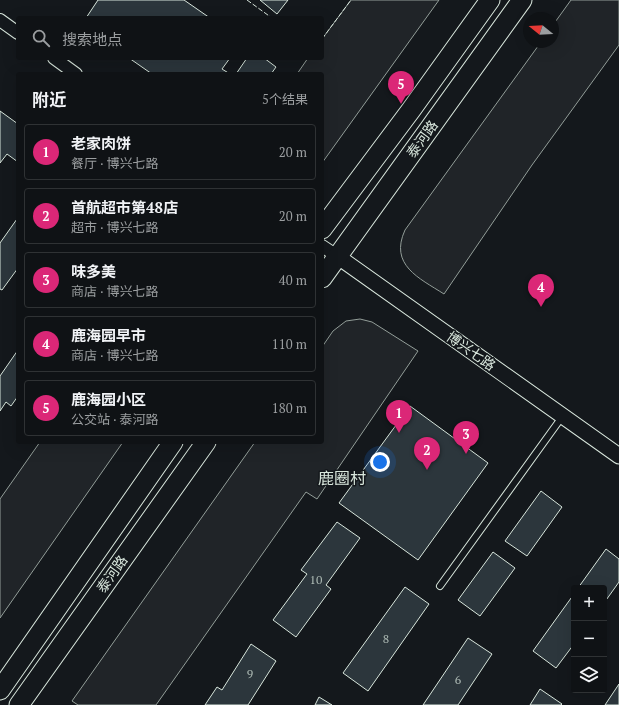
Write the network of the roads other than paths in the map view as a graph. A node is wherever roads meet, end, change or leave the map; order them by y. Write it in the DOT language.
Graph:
graph roads {
  1 [pos="490,0"];
  2 [pos="522,0"];
  3 [pos="0,20"];
  4 [pos="16,31"];
  5 [pos="57,60"];
  6 [pos="73,72"];
  7 [pos="324,226"];
  8 [pos="324,247"];
  9 [pos="337,256"];
  10 [pos="324,275"];
  11 [pos="563,416"];
  12 [pos="172,444"];
  13 [pos="205,444"];
  14 [pos="619,456"];
  15 [pos="440,586"];
  16 [pos="0,690"];
  17 [pos="19,705"];
  1 -- 7 [label="main road, 泰河路"];
  2 -- 9 [label="main road, 泰河路"];
  3 -- 4 [label="street"];
  5 -- 6 [label="street"];
  8 -- 9 [label="street, 博兴七路"];
  9 -- 10 [label="main road, 泰河路"];
  9 -- 11 [label="street, 博兴七路"];
  11 -- 14 [label="street, 博兴七路"];
  11 -- 15 [label="lane"];
  12 -- 16 [label="main road, 泰河路"];
  13 -- 17 [label="main road, 泰河路"];
}
